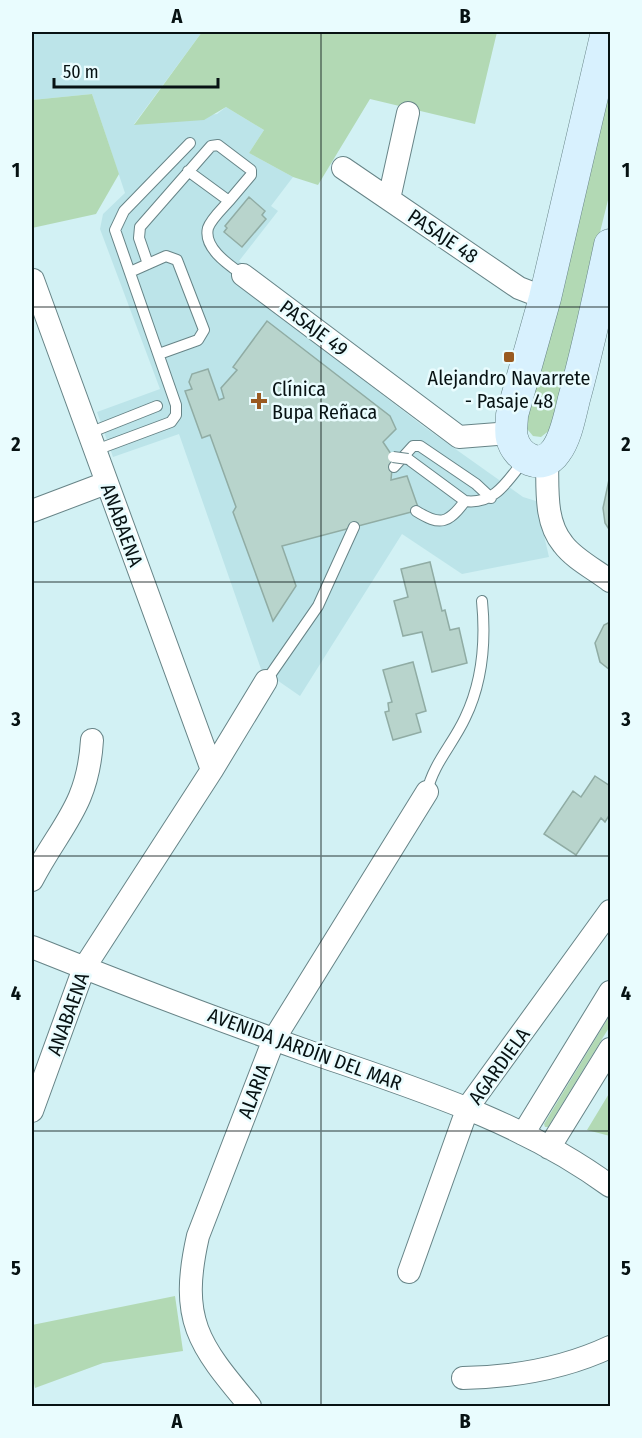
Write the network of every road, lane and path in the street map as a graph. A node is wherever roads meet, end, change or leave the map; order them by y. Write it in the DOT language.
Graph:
graph roads {
  1 [pos="608,32"];
  2 [pos="408,112"];
  3 [pos="190,143"];
  4 [pos="343,168"];
  5 [pos="188,171"];
  6 [pos="389,199"];
  7 [pos="228,201"];
  8 [pos="610,245"];
  9 [pos="148,264"];
  10 [pos="130,272"];
  11 [pos="243,275"];
  12 [pos="33,280"];
  13 [pos="545,298"];
  14 [pos="602,327"];
  15 [pos="159,354"];
  16 [pos="157,406"];
  17 [pos="92,442"];
  18 [pos="528,451"];
  19 [pos="106,483"];
  20 [pos="491,498"];
  21 [pos="465,501"];
  22 [pos="32,511"];
  23 [pos="416,511"];
  24 [pos="354,527"];
  25 [pos="610,581"];
  26 [pos="482,601"];
  27 [pos="266,681"];
  28 [pos="92,740"];
  29 [pos="212,770"];
  30 [pos="427,792"];
  31 [pos="32,880"];
  32 [pos="610,911"];
  33 [pos="32,947"];
  34 [pos="84,968"];
  35 [pos="610,992"];
  36 [pos="274,1039"];
  37 [pos="610,1049"];
  38 [pos="468,1107"];
  39 [pos="32,1111"];
  40 [pos="523,1134"];
  41 [pos="549,1148"];
  42 [pos="575,1161"];
  43 [pos="610,1168"];
  44 [pos="610,1186"];
  45 [pos="409,1272"];
  46 [pos="610,1347"];
  47 [pos="463,1378"];
  48 [pos="250,1407"];
  1 -- 13 [label="street"];
  2 -- 6 [label="street"];
  3 -- 10 [label="lane"];
  4 -- 6 [label="street, PASAJE 48"];
  5 -- 7 [label="lane"];
  5 -- 7 [label="lane"];
  5 -- 9 [label="lane"];
  6 -- 13 [label="street, PASAJE 48"];
  7 -- 11 [label="lane"];
  8 -- 14 [label="street"];
  9 -- 10 [label="lane"];
  9 -- 15 [label="lane"];
  10 -- 15 [label="lane"];
  11 -- 18 [label="street, PASAJE 49"];
  12 -- 17 [label="street, ANABAENA"];
  13 -- 18 [label="street"];
  14 -- 18 [label="street"];
  15 -- 17 [label="lane"];
  16 -- 17 [label="lane"];
  17 -- 19 [label="street, ANABAENA"];
  18 -- 20 [label="lane"];
  18 -- 25 [label="street"];
  19 -- 22 [label="street"];
  19 -- 29 [label="street, ANABAENA"];
  20 -- 21 [label="lane"];
  20 -- 21 [label="lane, bridge"];
  21 -- 23 [label="lane"];
  24 -- 27 [label="lane"];
  26 -- 30 [label="lane"];
  27 -- 29 [label="street, ANABAENA"];
  28 -- 31 [label="street"];
  29 -- 34 [label="street, ANABAENA"];
  30 -- 36 [label="street, ALARIA"];
  32 -- 38 [label="street, AGARDIELA"];
  33 -- 34 [label="street, AVENIDA JARDÍN DEL MAR"];
  34 -- 36 [label="street, AVENIDA JARDÍN DEL MAR"];
  34 -- 39 [label="street, ANABAENA"];
  35 -- 40 [label="street"];
  36 -- 38 [label="street, AVENIDA JARDÍN DEL MAR"];
  36 -- 48 [label="street, ALARIA"];
  37 -- 41 [label="street"];
  38 -- 40 [label="street, AVENIDA JARDÍN DEL MAR"];
  38 -- 45 [label="street, AGARDIELA"];
  40 -- 41 [label="street, AVENIDA JARDÍN DEL MAR"];
  41 -- 42 [label="street, AVENIDA JARDÍN DEL MAR"];
  42 -- 43 [label="street"];
  42 -- 44 [label="street"];
  46 -- 47 [label="street"];
}
